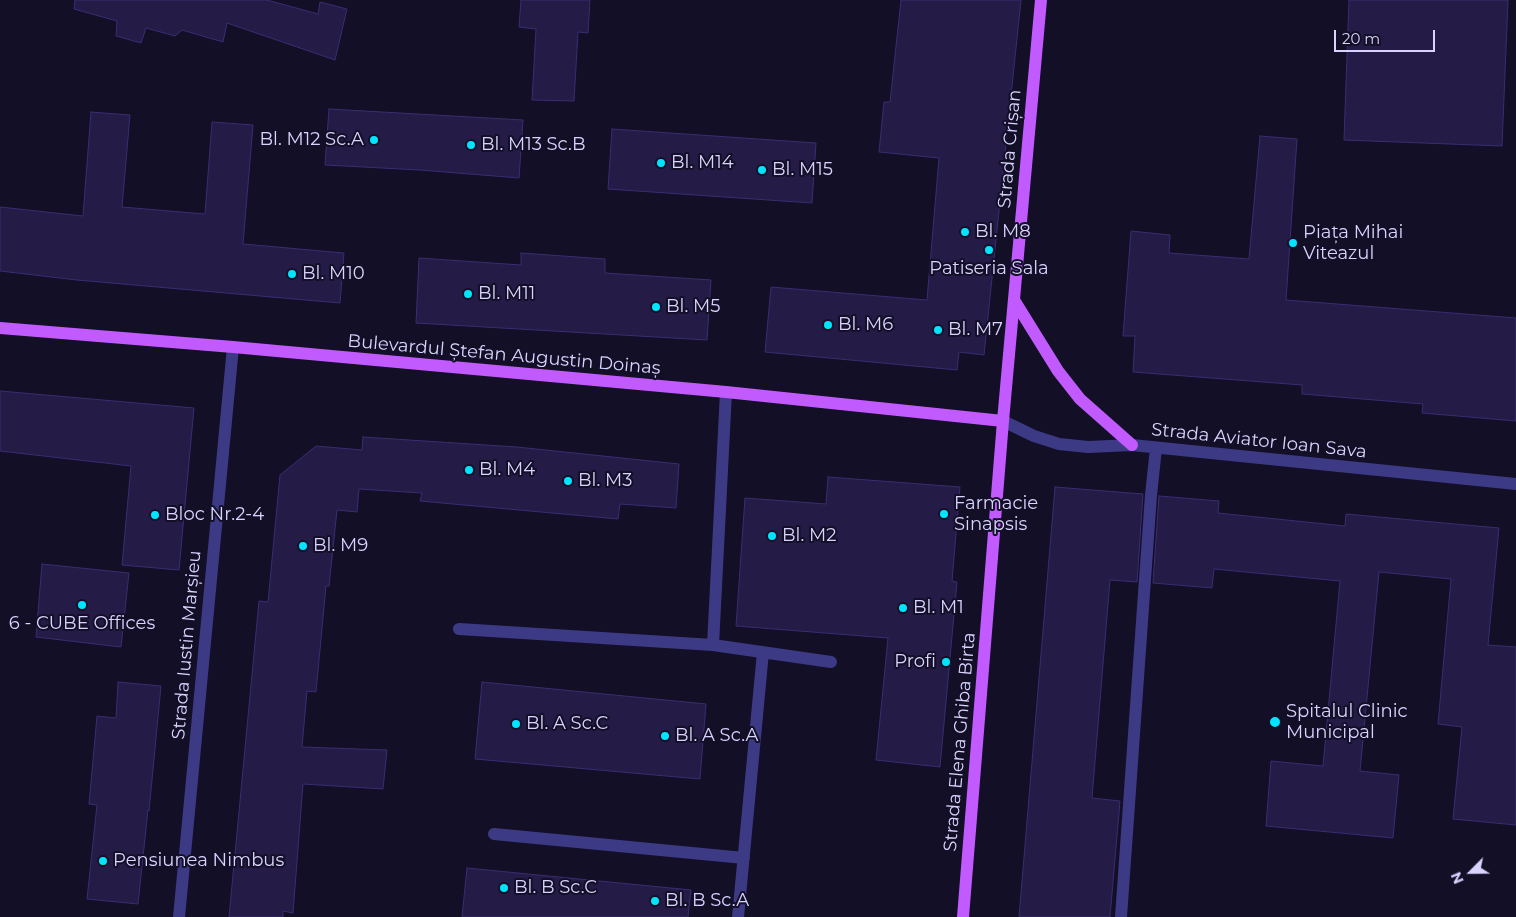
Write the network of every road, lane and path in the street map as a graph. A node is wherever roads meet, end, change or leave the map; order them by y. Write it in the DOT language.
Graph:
graph roads {
  1 [pos="1041,0"];
  2 [pos="1014,300"];
  3 [pos="0,328"];
  4 [pos="233,347"];
  5 [pos="726,392"];
  6 [pos="1004,421"];
  7 [pos="1132,446"];
  8 [pos="1156,448"];
  9 [pos="1516,484"];
  10 [pos="459,629"];
  11 [pos="714,645"];
  12 [pos="763,652"];
  13 [pos="831,662"];
  14 [pos="494,834"];
  15 [pos="744,858"];
  16 [pos="179,917"];
  17 [pos="738,917"];
  18 [pos="963,917"];
  19 [pos="1121,917"];
  1 -- 2 [label="main road, Strada Crișan"];
  2 -- 6 [label="main road, Strada Crișan"];
  2 -- 7 [label="main road"];
  3 -- 4 [label="main road, Bulevardul Ștefan Augustin Doinaș"];
  4 -- 5 [label="main road, Bulevardul Ștefan Augustin Doinaș"];
  4 -- 16 [label="street, Strada Iustin Marșieu"];
  5 -- 6 [label="main road, Bulevardul Ștefan Augustin Doinaș"];
  5 -- 11 [label="street"];
  6 -- 7 [label="street, Strada Aviator Ioan Sava"];
  6 -- 18 [label="main road, Strada Elena Ghiba Birta"];
  7 -- 8 [label="street, Strada Aviator Ioan Sava"];
  8 -- 9 [label="street, Strada Aviator Ioan Sava"];
  8 -- 19 [label="street"];
  10 -- 11 [label="street"];
  11 -- 12 [label="street"];
  12 -- 13 [label="street"];
  12 -- 15 [label="street"];
  14 -- 15 [label="street"];
  15 -- 17 [label="street"];
}
